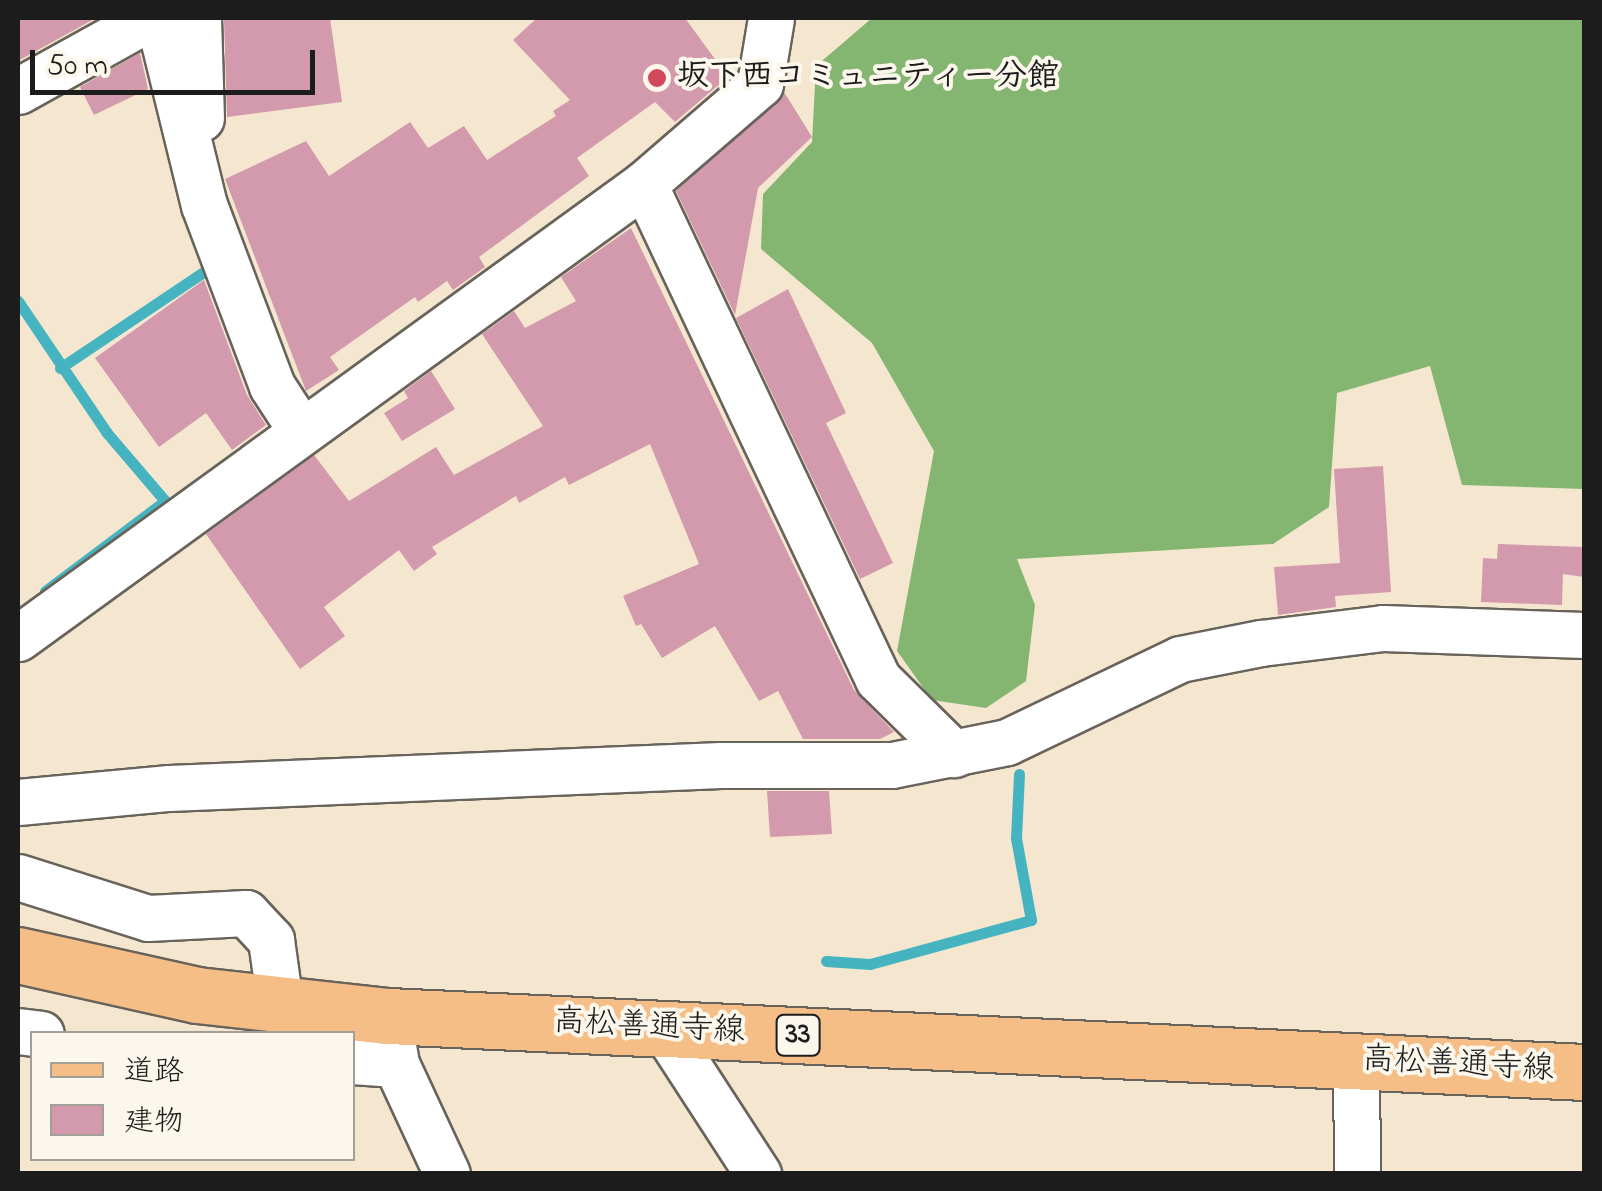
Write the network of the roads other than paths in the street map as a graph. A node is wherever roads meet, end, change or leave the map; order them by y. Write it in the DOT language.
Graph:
graph roads {
  1 [pos="198,18"];
  2 [pos="770,18"];
  3 [pos="147,21"];
  4 [pos="18,92"];
  5 [pos="644,184"];
  6 [pos="204,204"];
  7 [pos="300,429"];
  8 [pos="1584,634"];
  9 [pos="18,638"];
  10 [pos="954,754"];
  11 [pos="18,802"];
  12 [pos="18,877"];
  13 [pos="18,955"];
  14 [pos="280,1004"];
  15 [pos="664,1029"];
  16 [pos="342,1031"];
  17 [pos="355,1037"];
  18 [pos="379,1047"];
  19 [pos="1356,1061"];
  20 [pos="1584,1072"];
  21 [pos="448,1174"];
  22 [pos="758,1174"];
  23 [pos="1357,1174"];
  1 -- 6 [label="street"];
  2 -- 5 [label="street"];
  3 -- 4 [label="street"];
  3 -- 6 [label="street"];
  5 -- 7 [label="street"];
  5 -- 10 [label="street"];
  6 -- 7 [label="street"];
  7 -- 9 [label="street"];
  8 -- 10 [label="street"];
  10 -- 11 [label="street"];
  12 -- 14 [label="street"];
  13 -- 14 [label="main road, 高松善通寺線 / 33"];
  14 -- 16 [label="main road, 高松善通寺線 / 33"];
  15 -- 18 [label="main road, 高松善通寺線 / 33"];
  15 -- 19 [label="main road, 高松善通寺線 / 33"];
  15 -- 22 [label="street"];
  17 -- 18 [label="main road, 高松善通寺線 / 33"];
  18 -- 21 [label="street"];
  19 -- 20 [label="main road, 高松善通寺線 / 33"];
  19 -- 23 [label="street"];
}
